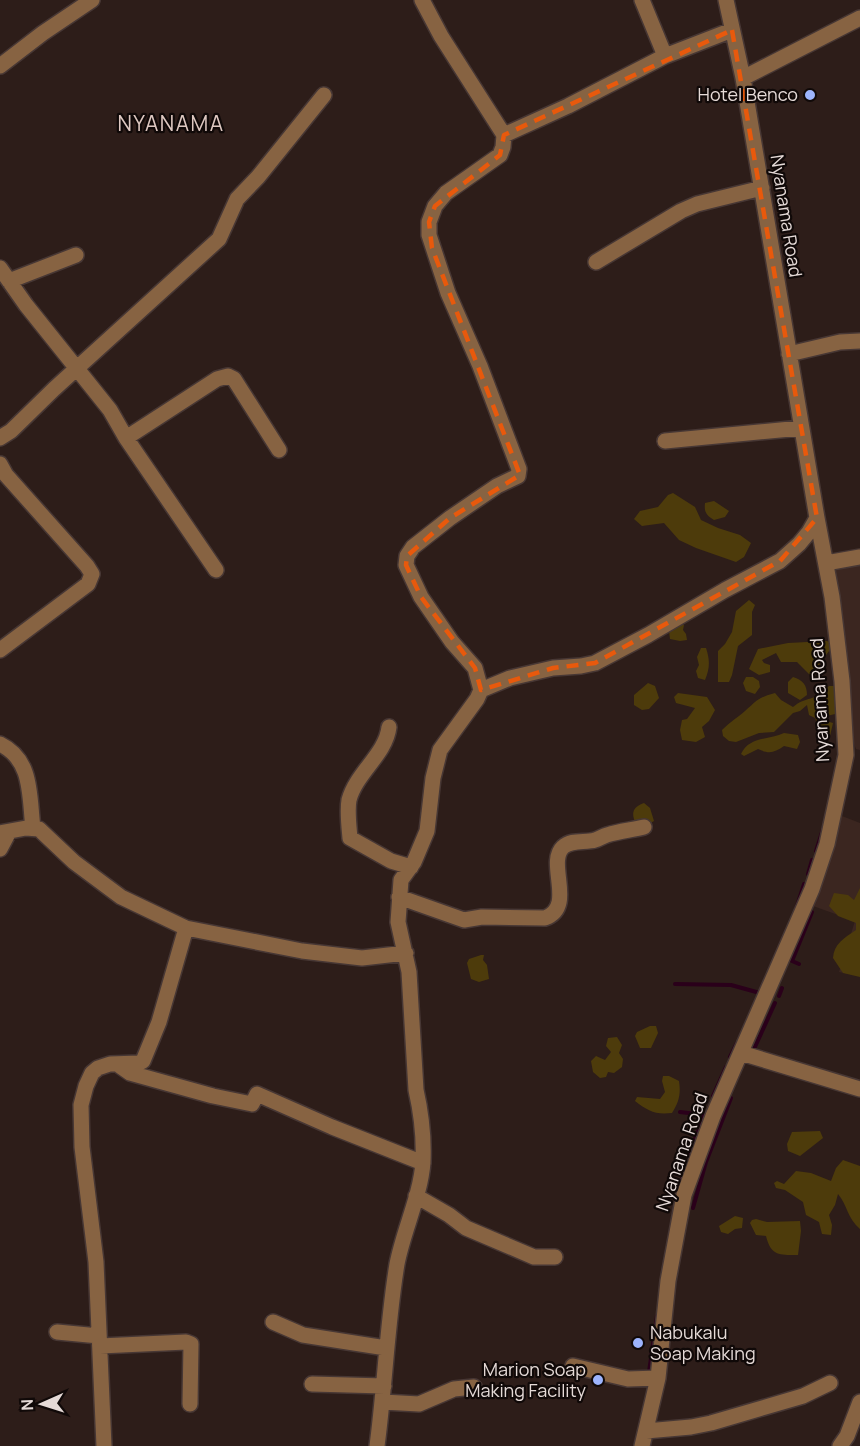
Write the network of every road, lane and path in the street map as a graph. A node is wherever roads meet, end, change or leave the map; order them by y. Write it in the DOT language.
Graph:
graph roads {
  1 [pos="93,0"];
  2 [pos="422,0"];
  3 [pos="642,0"];
  4 [pos="726,0"];
  5 [pos="860,18"];
  6 [pos="732,30"];
  7 [pos="665,56"];
  8 [pos="0,66"];
  9 [pos="743,78"];
  10 [pos="324,95"];
  11 [pos="504,135"];
  12 [pos="762,188"];
  13 [pos="76,255"];
  14 [pos="596,262"];
  15 [pos="0,268"];
  16 [pos="9,282"];
  17 [pos="860,341"];
  18 [pos="789,354"];
  19 [pos="76,368"];
  20 [pos="801,428"];
  21 [pos="0,438"];
  22 [pos="126,438"];
  23 [pos="665,441"];
  24 [pos="279,450"];
  25 [pos="0,464"];
  26 [pos="817,518"];
  27 [pos="860,557"];
  28 [pos="826,563"];
  29 [pos="216,570"];
  30 [pos="0,650"];
  31 [pos="481,690"];
  32 [pos="389,727"];
  33 [pos="0,744"];
  34 [pos="853,755"];
  35 [pos="644,827"];
  36 [pos="33,828"];
  37 [pos="4,832"];
  38 [pos="0,849"];
  39 [pos="411,867"];
  40 [pos="399,897"];
  41 [pos="186,928"];
  42 [pos="406,953"];
  43 [pos="741,1053"];
  44 [pos="117,1064"];
  45 [pos="860,1089"];
  46 [pos="423,1163"];
  47 [pos="416,1196"];
  48 [pos="555,1257"];
  49 [pos="273,1322"];
  50 [pos="57,1332"];
  51 [pos="99,1341"];
  52 [pos="386,1348"];
  53 [pos="573,1366"];
  54 [pos="658,1378"];
  55 [pos="830,1383"];
  56 [pos="312,1384"];
  57 [pos="474,1387"];
  58 [pos="384,1394"];
  59 [pos="860,1402"];
  60 [pos="190,1404"];
  61 [pos="646,1431"];
  62 [pos="104,1446"];
  63 [pos="377,1446"];
  64 [pos="642,1446"];
  65 [pos="840,1446"];
  1 -- 8 [label="street"];
  2 -- 11 [label="street"];
  3 -- 7 [label="street"];
  4 -- 6 [label="street, Nyanama Road"];
  5 -- 9 [label="street"];
  6 -- 7 [label="street"];
  6 -- 9 [label="street, Nyanama Road"];
  7 -- 11 [label="street"];
  9 -- 12 [label="street, Nyanama Road"];
  10 -- 19 [label="street"];
  11 -- 31 [label="street"];
  12 -- 14 [label="street"];
  12 -- 18 [label="street, Nyanama Road"];
  13 -- 16 [label="street"];
  15 -- 16 [label="street"];
  16 -- 19 [label="street"];
  17 -- 18 [label="street"];
  18 -- 20 [label="street, Nyanama Road"];
  19 -- 21 [label="street"];
  19 -- 22 [label="street"];
  20 -- 23 [label="street"];
  20 -- 26 [label="street, Nyanama Road"];
  22 -- 24 [label="street"];
  22 -- 29 [label="street"];
  25 -- 30 [label="street"];
  26 -- 28 [label="street, Nyanama Road"];
  26 -- 31 [label="street"];
  27 -- 28 [label="street"];
  28 -- 34 [label="street, Nyanama Road"];
  31 -- 39 [label="street"];
  32 -- 39 [label="street"];
  33 -- 36 [label="street"];
  34 -- 43 [label="street, Nyanama Road"];
  35 -- 40 [label="street"];
  36 -- 37 [label="street"];
  36 -- 41 [label="street"];
  37 -- 38 [label="street"];
  39 -- 40 [label="street"];
  40 -- 42 [label="street"];
  41 -- 42 [label="street"];
  41 -- 44 [label="street"];
  42 -- 46 [label="street"];
  43 -- 45 [label="street"];
  43 -- 54 [label="street, Nyanama Road"];
  44 -- 46 [label="street"];
  44 -- 51 [label="street"];
  46 -- 47 [label="street"];
  47 -- 48 [label="street"];
  47 -- 52 [label="street"];
  49 -- 52 [label="street"];
  50 -- 51 [label="street"];
  51 -- 60 [label="street"];
  51 -- 62 [label="street"];
  52 -- 58 [label="street"];
  53 -- 54 [label="street"];
  54 -- 61 [label="street, Nyanama Road"];
  55 -- 61 [label="street"];
  56 -- 58 [label="street"];
  57 -- 58 [label="street"];
  58 -- 63 [label="street"];
  59 -- 65 [label="street"];
  61 -- 64 [label="street, Nyanama Road"];
}
